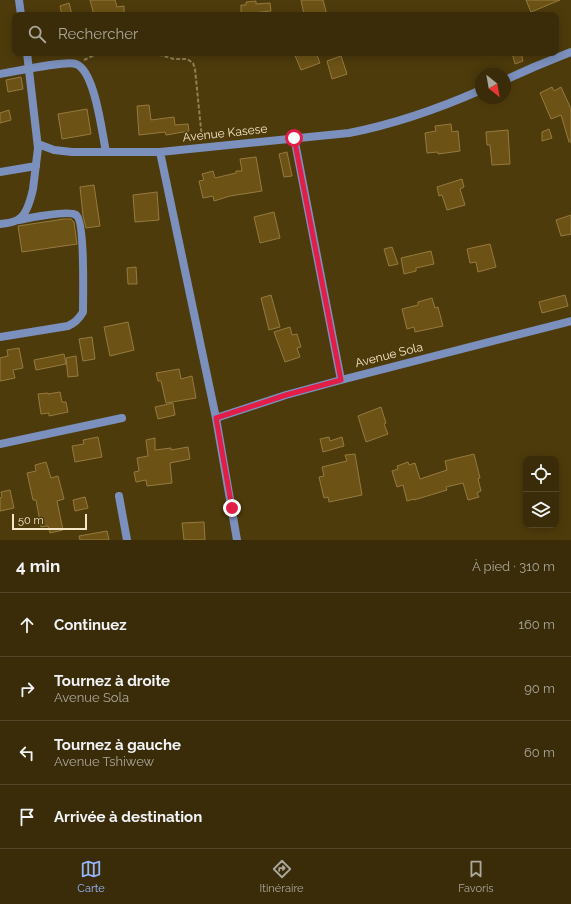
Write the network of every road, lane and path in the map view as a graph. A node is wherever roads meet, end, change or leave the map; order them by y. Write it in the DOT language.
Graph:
graph roads {
  1 [pos="19,0"];
  2 [pos="21,12"];
  3 [pos="571,52"];
  4 [pos="28,56"];
  5 [pos="93,56"];
  6 [pos="164,56"];
  7 [pos="76,64"];
  8 [pos="30,69"];
  9 [pos="0,74"];
  10 [pos="511,77"];
  11 [pos="475,93"];
  12 [pos="294,138"];
  13 [pos="38,144"];
  14 [pos="202,147"];
  15 [pos="106,152"];
  16 [pos="160,152"];
  17 [pos="36,166"];
  18 [pos="0,172"];
  19 [pos="19,220"];
  20 [pos="0,224"];
  21 [pos="571,321"];
  22 [pos="0,337"];
  23 [pos="341,380"];
  24 [pos="122,418"];
  25 [pos="216,418"];
  26 [pos="0,444"];
  27 [pos="119,496"];
  28 [pos="127,540"];
  29 [pos="237,540"];
  1 -- 2 [label="street"];
  3 -- 10 [label="street"];
  4 -- 8 [label="street"];
  5 -- 7 [label="path"];
  6 -- 14 [label="path"];
  7 -- 8 [label="street"];
  7 -- 15 [label="street"];
  8 -- 9 [label="street"];
  8 -- 13 [label="street"];
  11 -- 12 [label="street, Avenue Kasese"];
  12 -- 14 [label="street, Avenue Kasese"];
  12 -- 23 [label="street"];
  13 -- 15 [label="street, Avenue Kasese"];
  13 -- 17 [label="street"];
  14 -- 16 [label="street, Avenue Kasese"];
  15 -- 16 [label="street, Avenue Kasese"];
  16 -- 25 [label="street"];
  17 -- 18 [label="street"];
  17 -- 19 [label="street"];
  19 -- 20 [label="street"];
  19 -- 22 [label="street"];
  21 -- 23 [label="street, Avenue Sola"];
  23 -- 25 [label="street, Avenue Sola"];
  24 -- 26 [label="street"];
  25 -- 29 [label="street"];
  27 -- 28 [label="street"];
}
